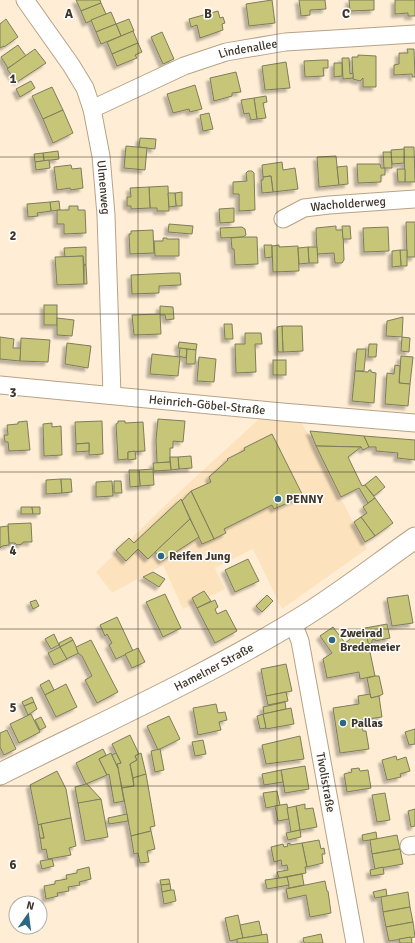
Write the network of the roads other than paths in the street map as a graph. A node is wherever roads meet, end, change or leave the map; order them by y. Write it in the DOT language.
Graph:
graph roads {
  1 [pos="25,0"];
  2 [pos="415,34"];
  3 [pos="92,109"];
  4 [pos="415,199"];
  5 [pos="283,219"];
  6 [pos="0,385"];
  7 [pos="112,395"];
  8 [pos="415,423"];
  9 [pos="415,538"];
  10 [pos="293,623"];
  11 [pos="0,774"];
  12 [pos="355,943"];
  1 -- 3 [label="street, Ulmenweg"];
  2 -- 3 [label="street, Lindenallee"];
  3 -- 7 [label="street, Ulmenweg"];
  4 -- 5 [label="street, Wacholderweg"];
  6 -- 7 [label="street, Heinrich-Göbel-Straße"];
  7 -- 8 [label="street, Heinrich-Göbel-Straße"];
  9 -- 10 [label="street, Hamelner Straße"];
  10 -- 11 [label="street, Hamelner Straße"];
  10 -- 12 [label="street, Tivolistraße"];
}
